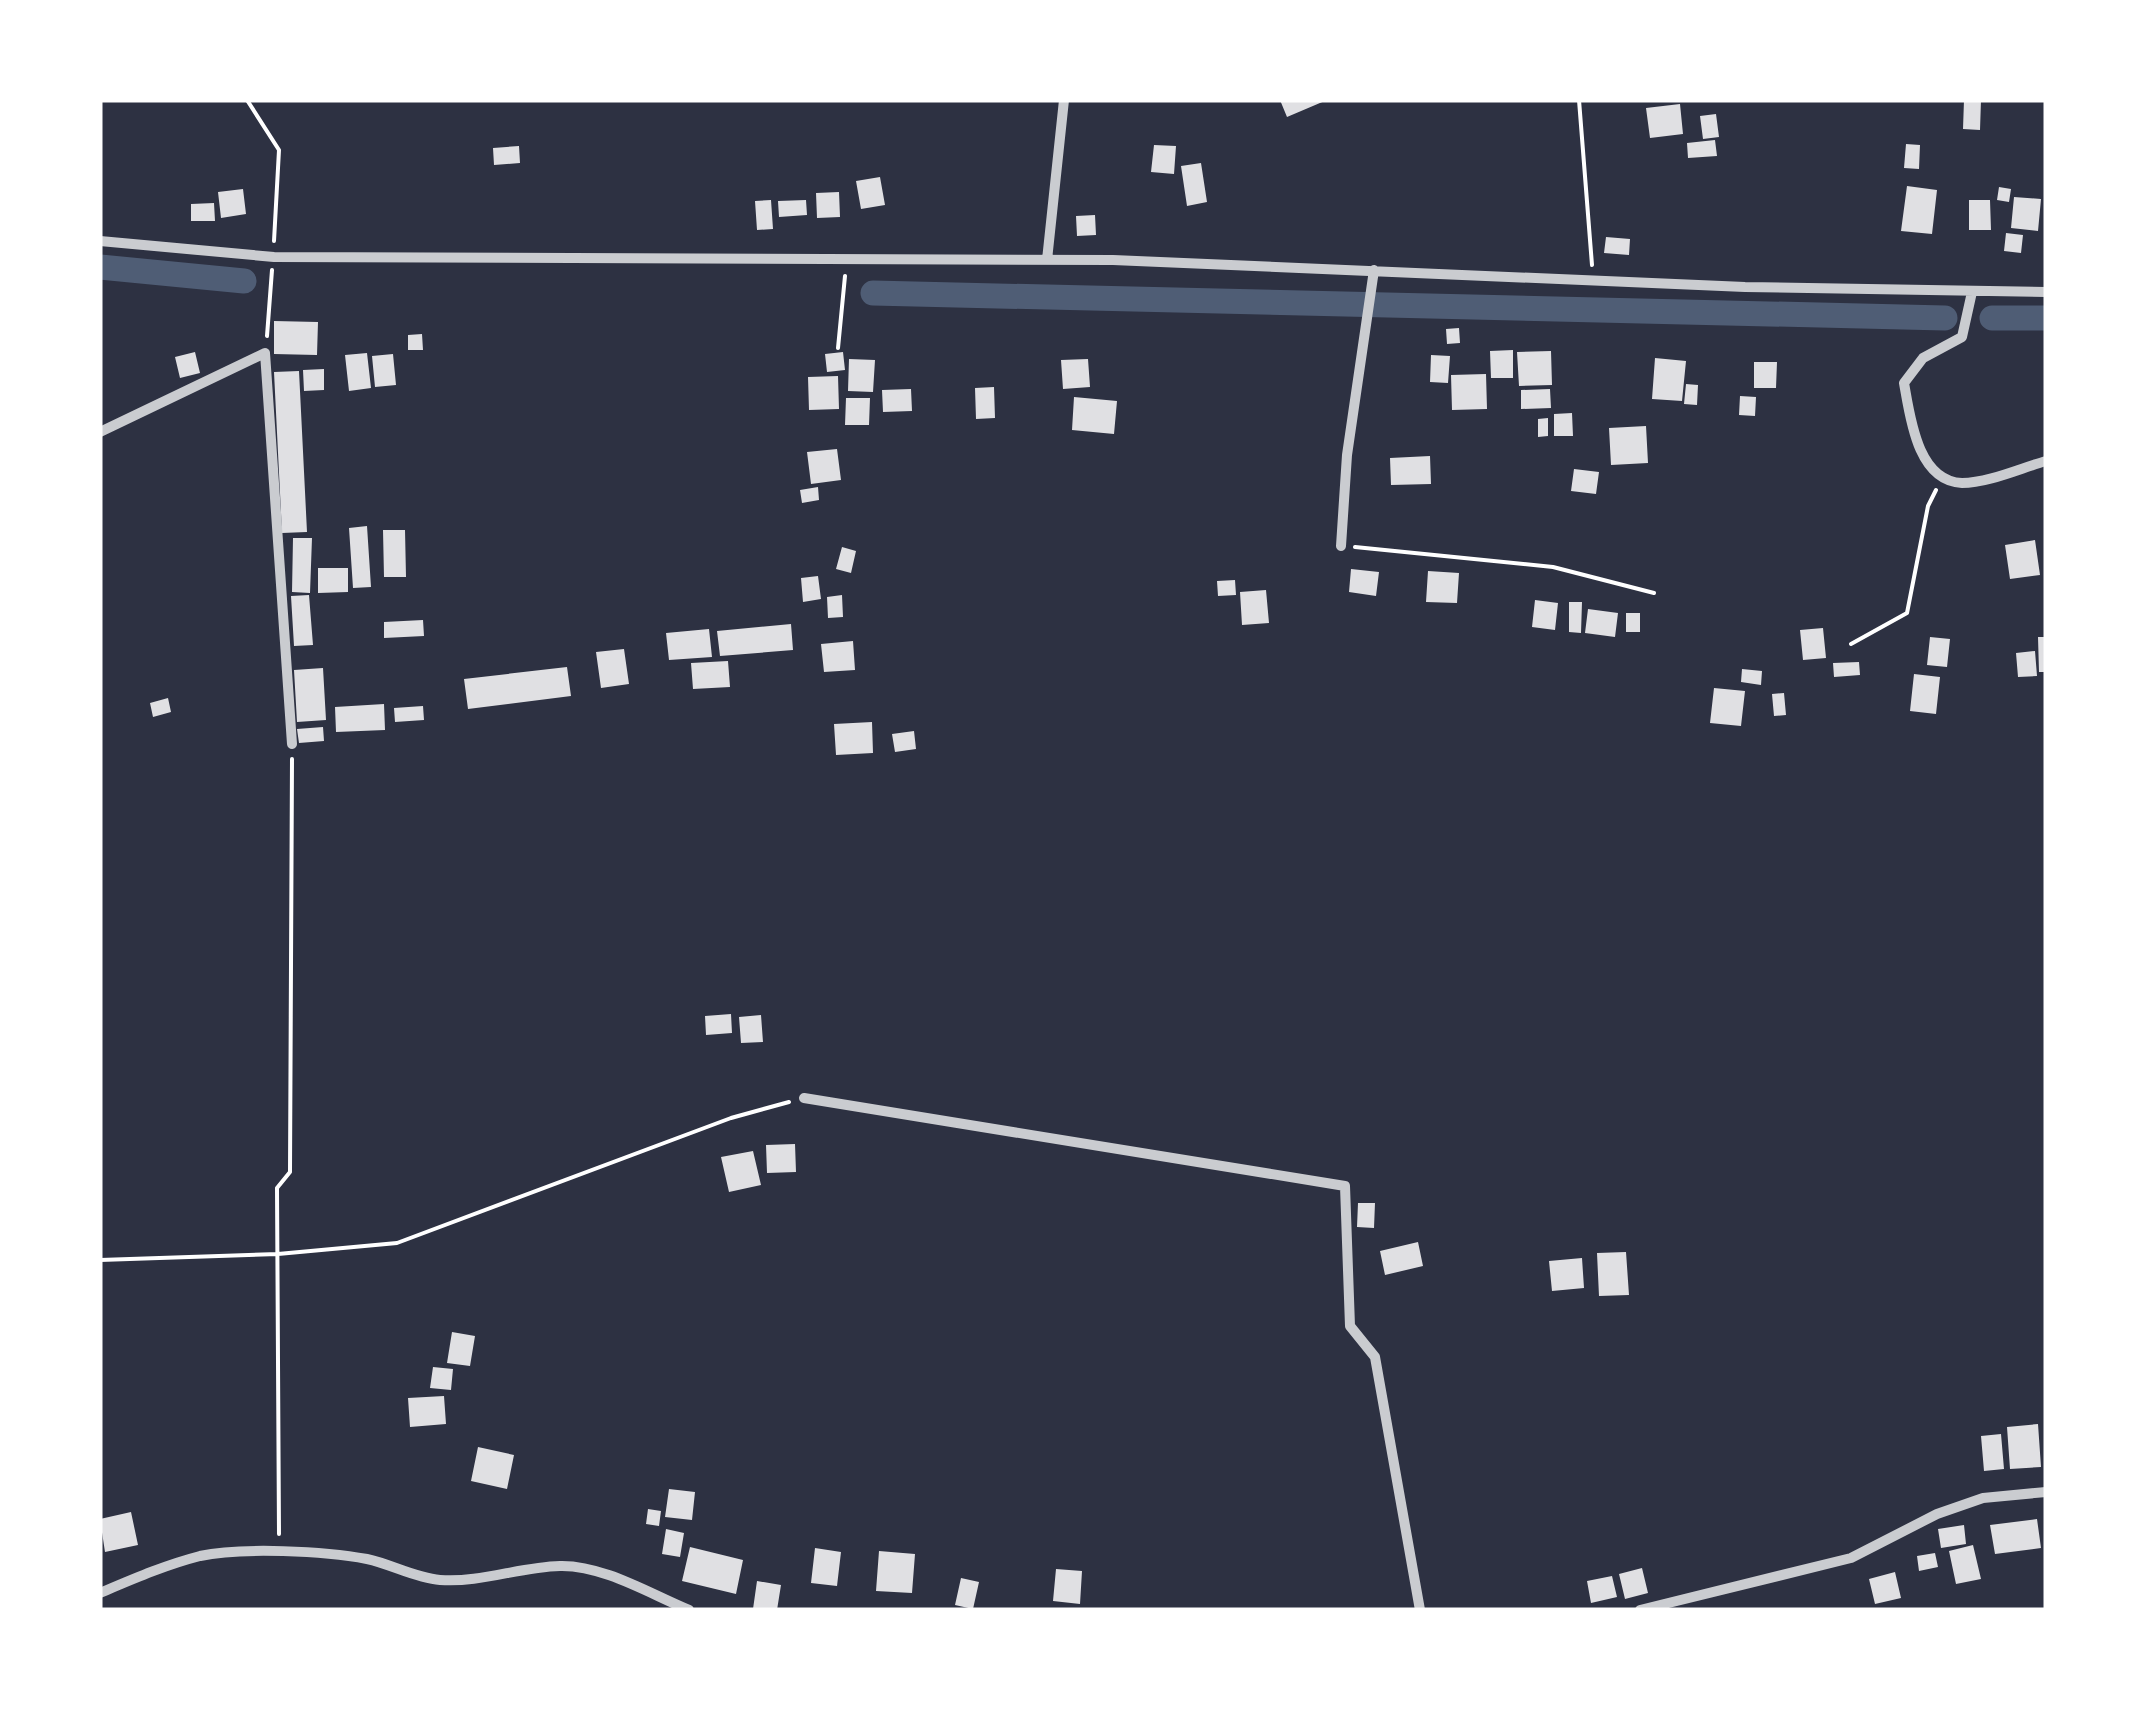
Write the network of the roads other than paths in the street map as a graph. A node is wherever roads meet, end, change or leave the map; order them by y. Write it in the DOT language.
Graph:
graph roads {
  1 [pos="1064,100"];
  2 [pos="100,241"];
  3 [pos="1047,260"];
  4 [pos="1374,270"];
  5 [pos="1972,292"];
  6 [pos="2046,292"];
  7 [pos="100,432"];
  8 [pos="2046,461"];
  9 [pos="1340,546"];
  10 [pos="292,744"];
  11 [pos="804,1098"];
  12 [pos="2046,1492"];
  13 [pos="100,1593"];
  14 [pos="688,1610"];
  15 [pos="1420,1610"];
  16 [pos="1640,1610"];
  1 -- 3 [label="street"];
  2 -- 3 [label="street"];
  3 -- 4 [label="street"];
  4 -- 5 [label="street"];
  4 -- 9 [label="street"];
  5 -- 6 [label="street"];
  5 -- 8 [label="street"];
  7 -- 10 [label="street"];
  11 -- 15 [label="street"];
  12 -- 16 [label="street"];
  13 -- 14 [label="street"];
}
